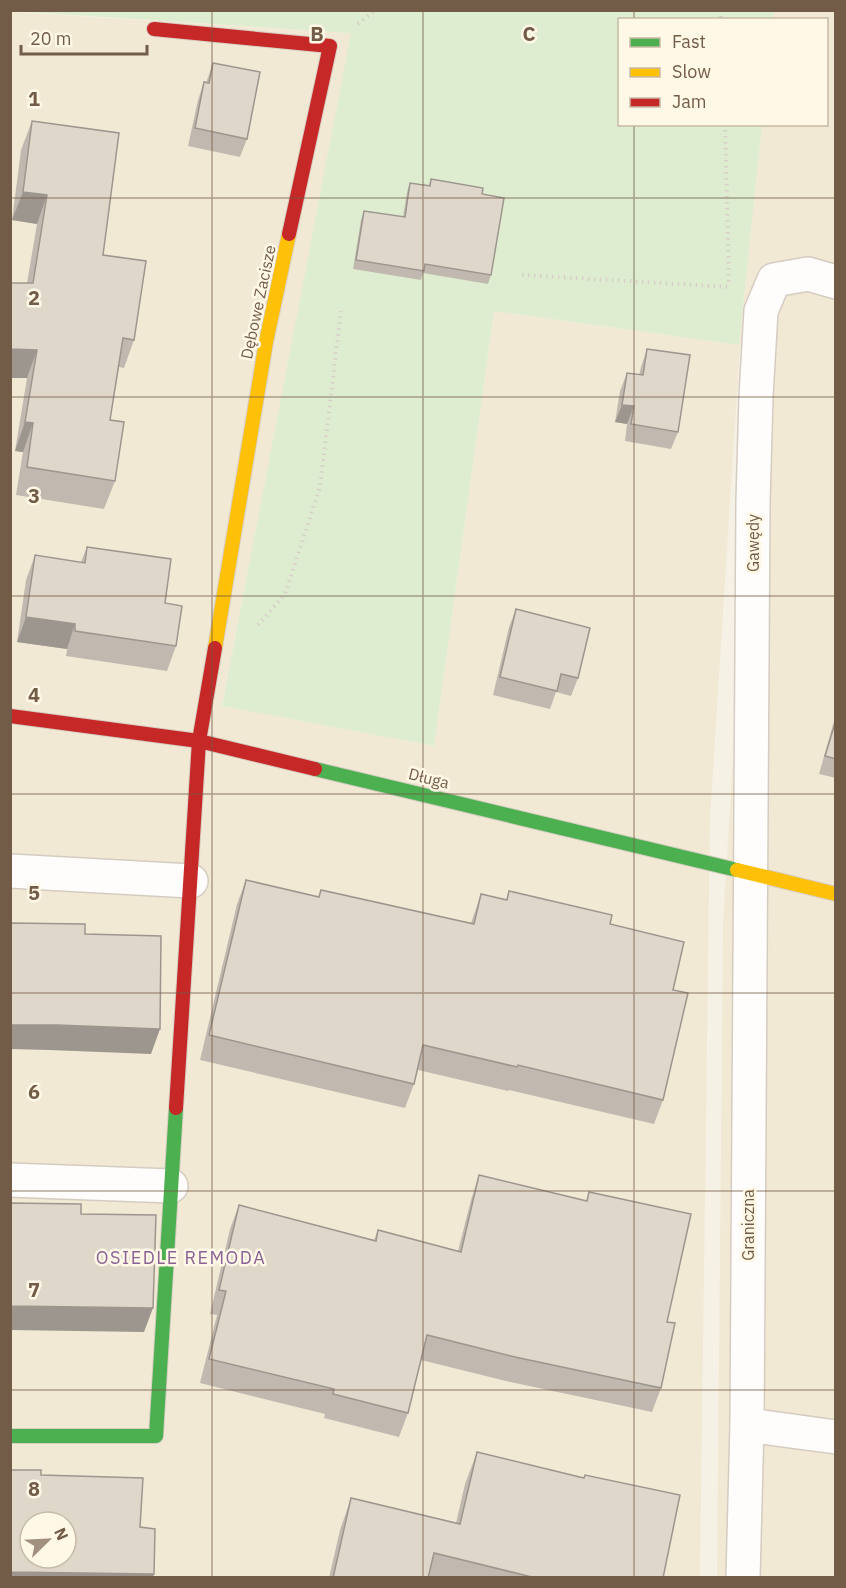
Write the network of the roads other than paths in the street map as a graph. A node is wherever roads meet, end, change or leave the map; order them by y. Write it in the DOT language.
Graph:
graph roads {
  1 [pos="154,29"];
  2 [pos="836,282"];
  3 [pos="10,716"];
  4 [pos="199,741"];
  5 [pos="10,871"];
  6 [pos="750,873"];
  7 [pos="190,881"];
  8 [pos="836,894"];
  9 [pos="10,1180"];
  10 [pos="171,1186"];
  11 [pos="747,1425"];
  12 [pos="10,1436"];
  13 [pos="836,1437"];
  14 [pos="743,1578"];
  1 -- 4 [label="street, Dębowe Zacisze"];
  2 -- 6 [label="street, Gawędy"];
  3 -- 4 [label="street, Długa"];
  4 -- 6 [label="street, Długa"];
  4 -- 7 [label="street"];
  5 -- 7 [label="street"];
  6 -- 8 [label="street, Długa"];
  6 -- 11 [label="street, Graniczna"];
  7 -- 10 [label="street"];
  9 -- 10 [label="street"];
  10 -- 12 [label="street"];
  11 -- 13 [label="street"];
  11 -- 14 [label="street, Graniczna"];
}
